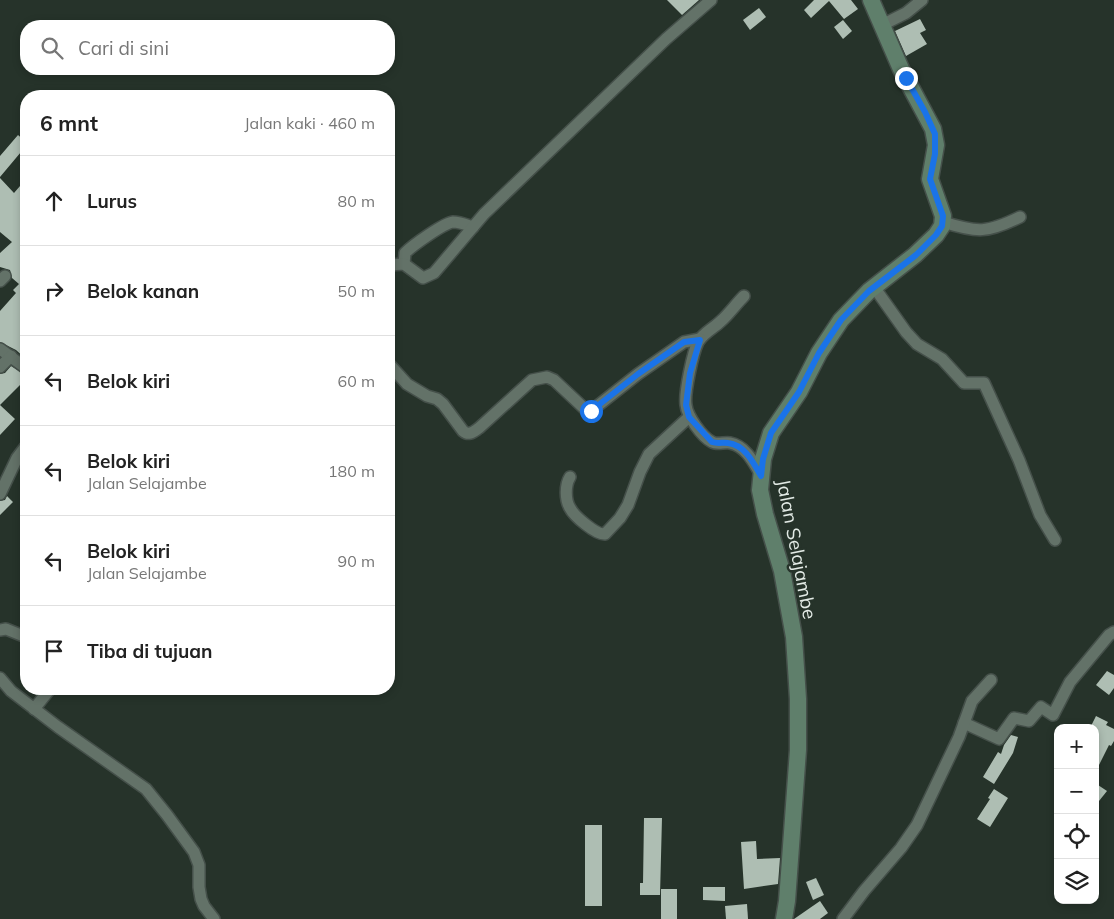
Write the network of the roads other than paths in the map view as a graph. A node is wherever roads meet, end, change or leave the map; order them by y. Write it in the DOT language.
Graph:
graph roads {
  1 [pos="711,0"];
  2 [pos="871,0"];
  3 [pos="922,0"];
  4 [pos="882,24"];
  5 [pos="1020,217"];
  6 [pos="943,222"];
  7 [pos="473,227"];
  8 [pos="404,264"];
  9 [pos="395,265"];
  10 [pos="874,287"];
  11 [pos="744,296"];
  12 [pos="700,340"];
  13 [pos="0,349"];
  14 [pos="11,356"];
  15 [pos="20,363"];
  16 [pos="0,367"];
  17 [pos="395,371"];
  18 [pos="689,417"];
  19 [pos="20,455"];
  20 [pos="761,476"];
  21 [pos="570,477"];
  22 [pos="0,494"];
  23 [pos="1055,540"];
  24 [pos="0,630"];
  25 [pos="1114,632"];
  26 [pos="20,635"];
  27 [pos="0,678"];
  28 [pos="991,680"];
  29 [pos="45,695"];
  30 [pos="34,709"];
  31 [pos="964,723"];
  32 [pos="214,919"];
  33 [pos="784,919"];
  34 [pos="843,919"];
  1 -- 7 [label="street"];
  2 -- 4 [label="street"];
  3 -- 4 [label="street"];
  4 -- 6 [label="street"];
  5 -- 6 [label="street"];
  6 -- 10 [label="street, Jalan Selajambe"];
  7 -- 8 [label="street"];
  7 -- 8 [label="street"];
  8 -- 9 [label="street"];
  10 -- 20 [label="street, Jalan Selajambe"];
  10 -- 23 [label="street"];
  11 -- 12 [label="street"];
  12 -- 17 [label="street"];
  12 -- 18 [label="street"];
  13 -- 14 [label="street"];
  14 -- 15 [label="street"];
  14 -- 16 [label="street"];
  18 -- 20 [label="street"];
  18 -- 21 [label="street"];
  19 -- 22 [label="street"];
  20 -- 33 [label="street, Jalan Selajambe"];
  24 -- 26 [label="street"];
  25 -- 31 [label="street"];
  27 -- 30 [label="street"];
  28 -- 31 [label="street"];
  29 -- 30 [label="street"];
  30 -- 32 [label="street"];
  31 -- 34 [label="street"];
}
